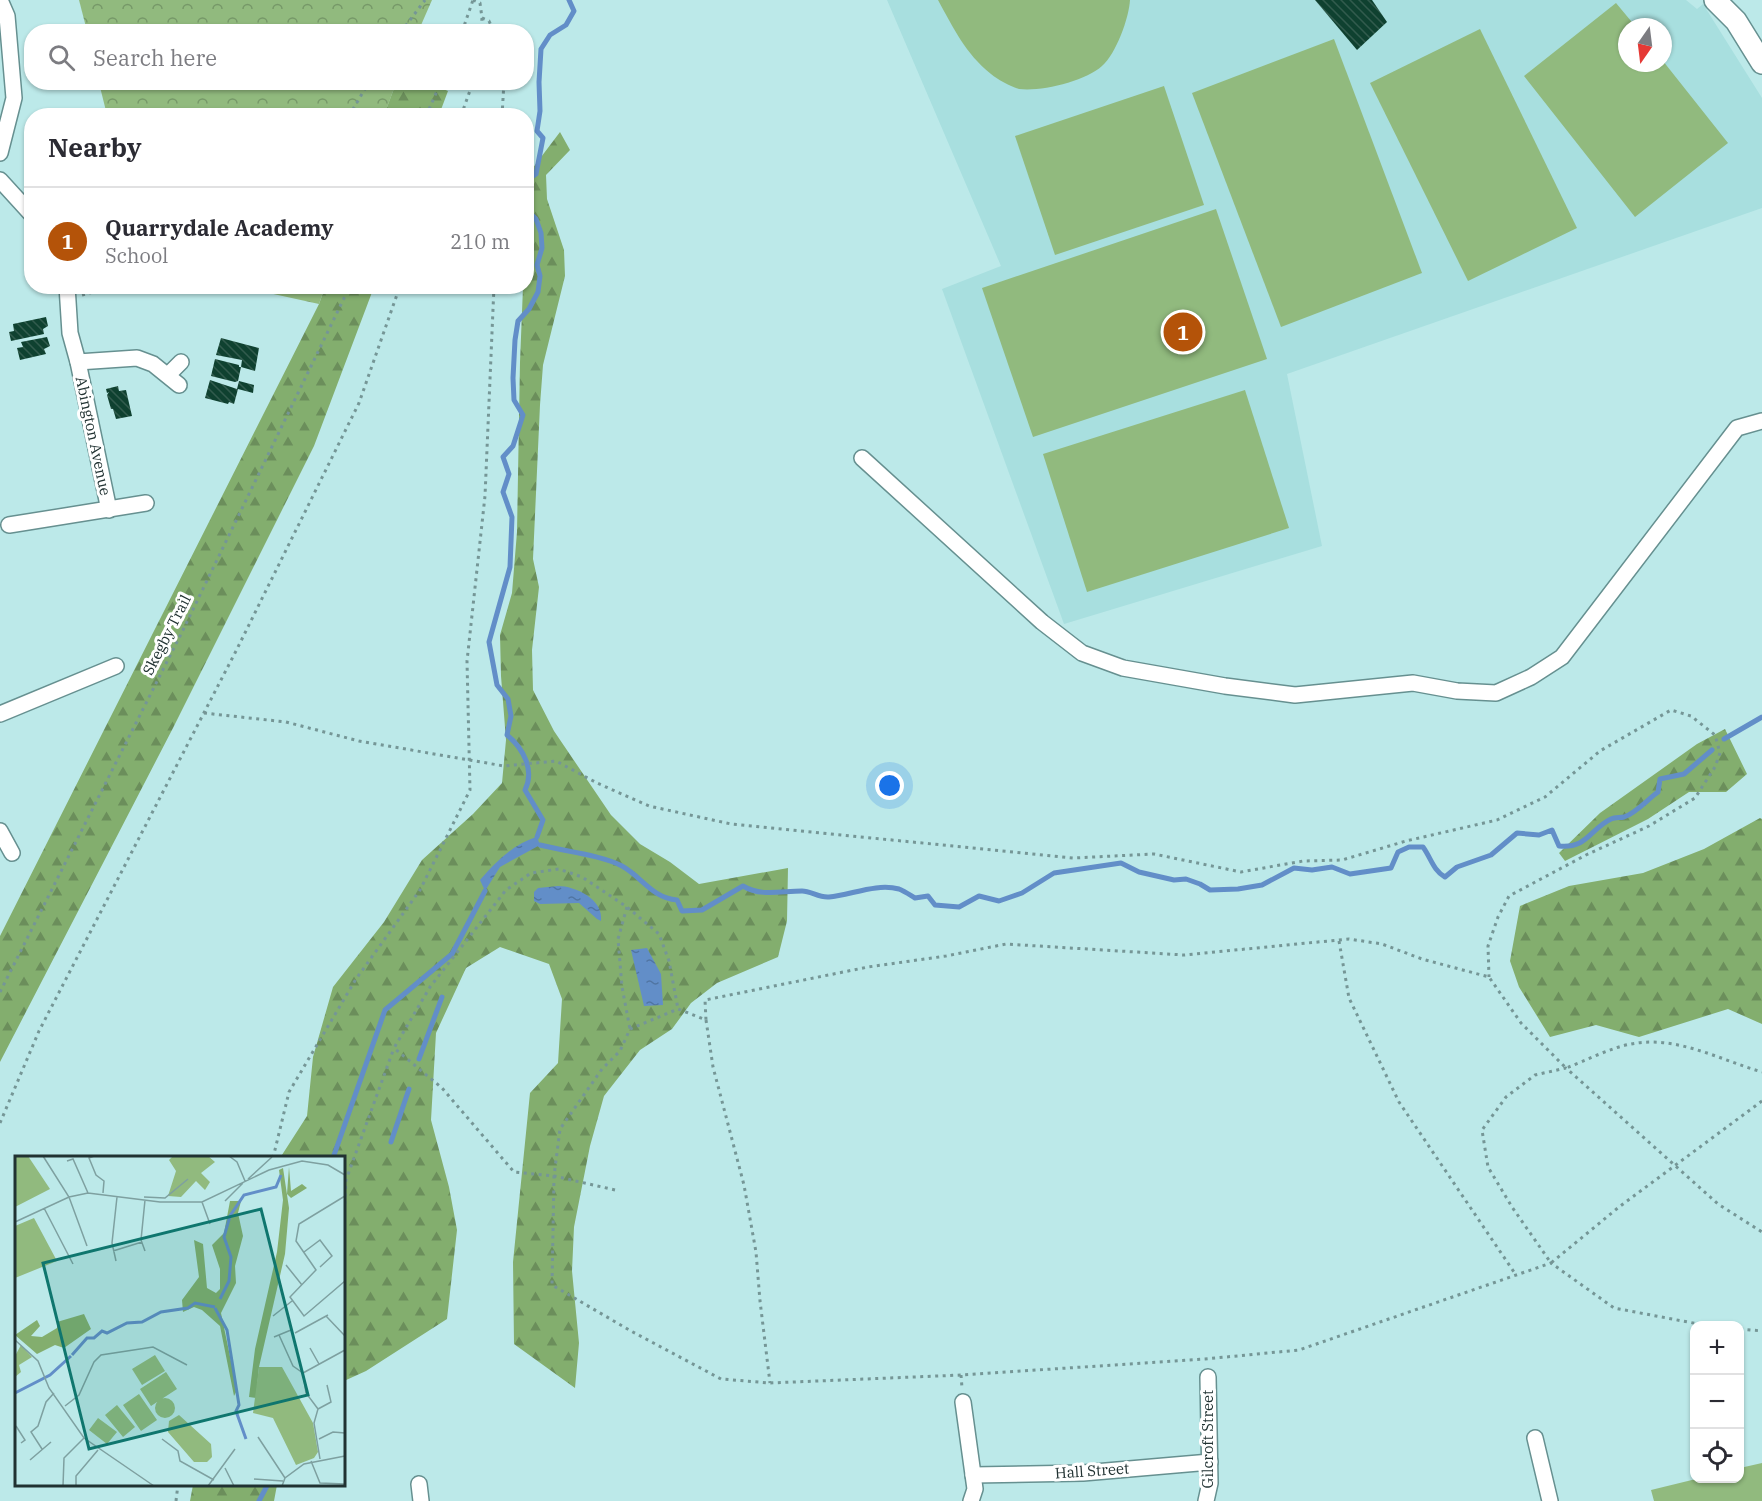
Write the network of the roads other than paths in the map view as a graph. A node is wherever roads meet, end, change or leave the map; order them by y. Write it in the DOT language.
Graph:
graph roads {
  1 [pos="0,0"];
  2 [pos="1715,0"];
  3 [pos="1762,63"];
  4 [pos="0,153"];
  5 [pos="0,180"];
  6 [pos="24,206"];
  7 [pos="68,294"];
  8 [pos="78,362"];
  9 [pos="181,362"];
  10 [pos="1762,421"];
  11 [pos="862,458"];
  12 [pos="146,503"];
  13 [pos="108,510"];
  14 [pos="9,525"];
  15 [pos="116,666"];
  16 [pos="0,714"];
  17 [pos="0,831"];
  18 [pos="12,853"];
  19 [pos="1208,1377"];
  20 [pos="963,1402"];
  21 [pos="1535,1438"];
  22 [pos="1210,1462"];
  23 [pos="973,1475"];
  24 [pos="418,1484"];
  25 [pos="421,1501"];
  26 [pos="971,1501"];
  27 [pos="1206,1501"];
  28 [pos="1550,1501"];
  1 -- 4 [label="street"];
  2 -- 3 [label="main road"];
  5 -- 6 [label="street"];
  7 -- 8 [label="street, Abington Avenue"];
  8 -- 9 [label="street, Abington Avenue"];
  8 -- 13 [label="street, Abington Avenue"];
  10 -- 11 [label="street"];
  12 -- 13 [label="street, Abington Avenue"];
  13 -- 14 [label="street, Abington Avenue"];
  15 -- 16 [label="street"];
  17 -- 18 [label="street"];
  19 -- 22 [label="street, Gilcroft Street"];
  20 -- 23 [label="street"];
  21 -- 28 [label="street"];
  22 -- 23 [label="street, Hall Street"];
  22 -- 27 [label="street, Gilcroft Street"];
  23 -- 26 [label="street"];
  24 -- 25 [label="street"];
}
